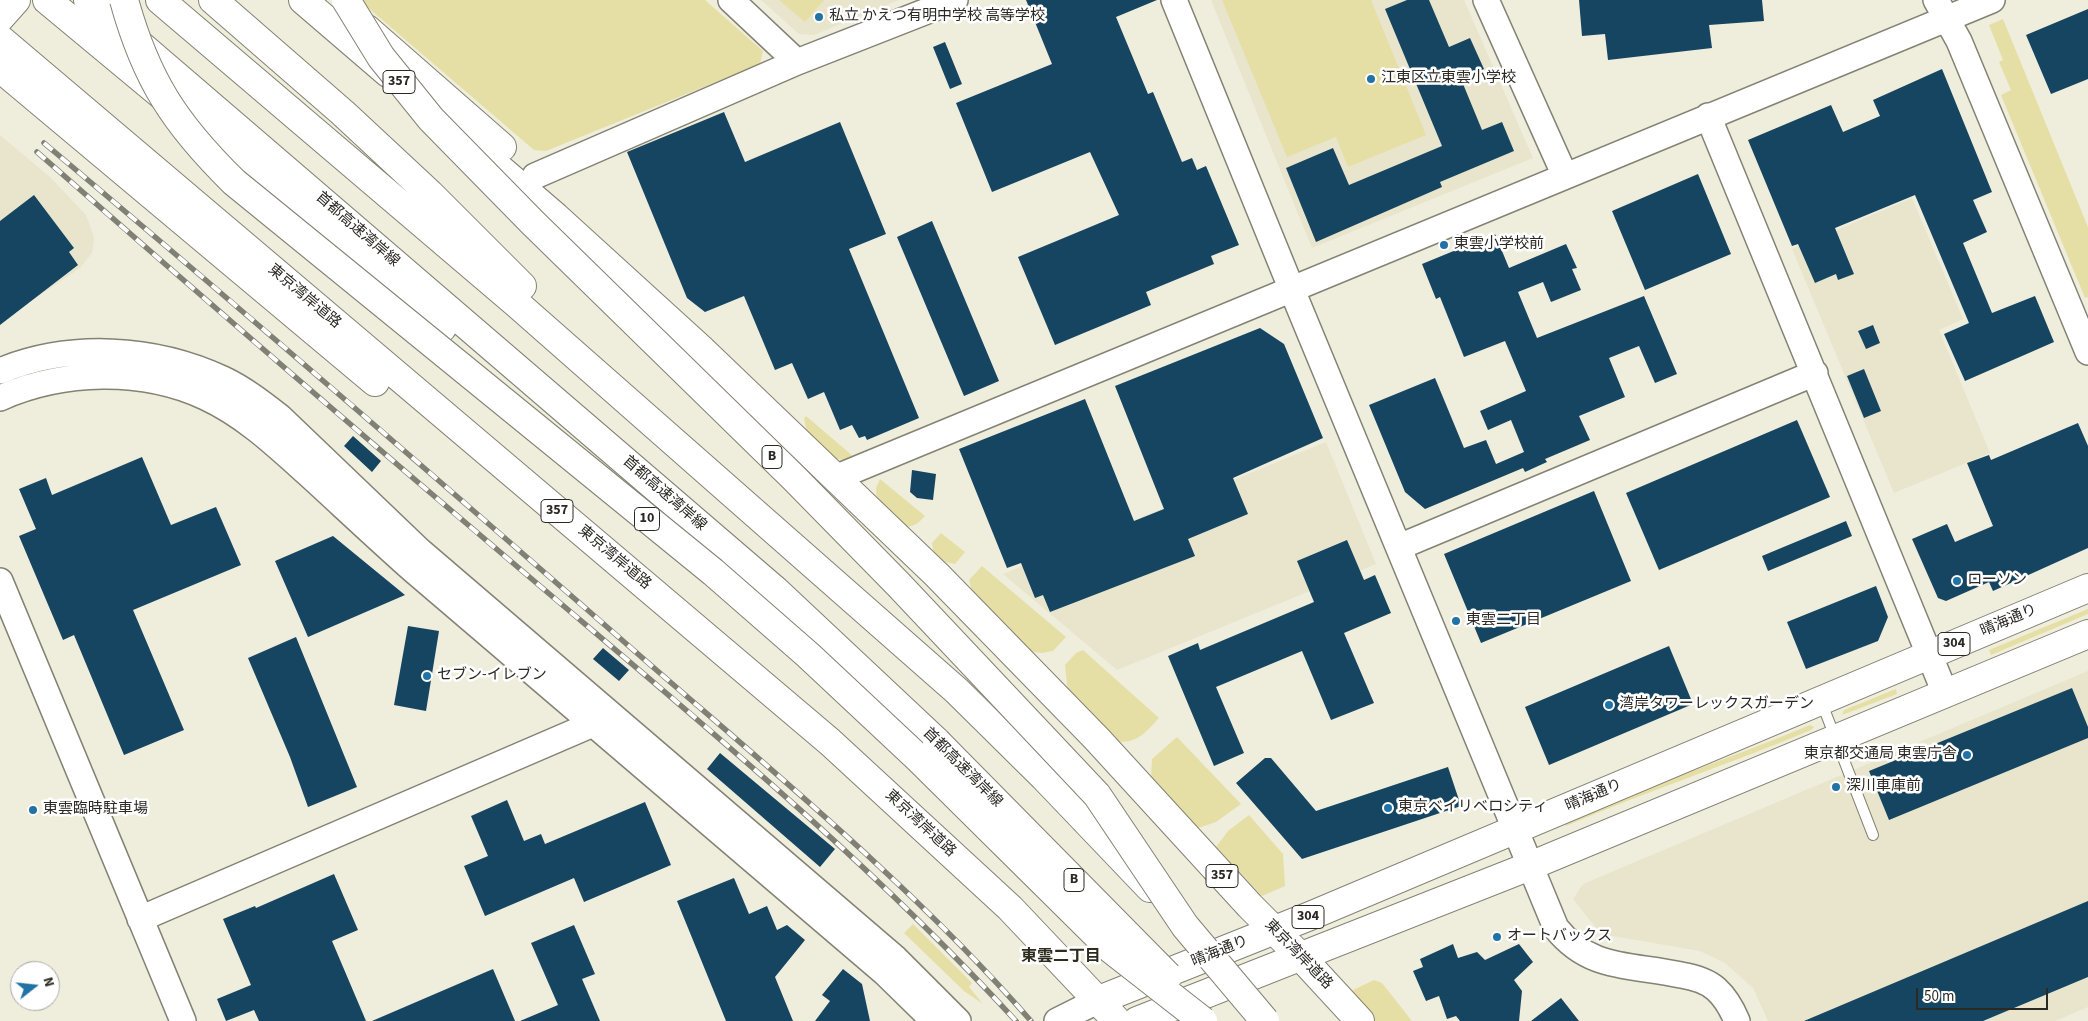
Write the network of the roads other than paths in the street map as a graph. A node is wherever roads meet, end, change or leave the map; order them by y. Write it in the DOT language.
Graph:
graph roads {
  1 [pos="16,0"];
  2 [pos="47,0"];
  3 [pos="88,0"];
  4 [pos="124,0"];
  5 [pos="160,0"];
  6 [pos="213,0"];
  7 [pos="303,0"];
  8 [pos="334,0"];
  9 [pos="346,0"];
  10 [pos="731,0"];
  11 [pos="955,0"];
  12 [pos="1174,0"];
  13 [pos="1486,0"];
  14 [pos="1992,0"];
  15 [pos="1940,10"];
  16 [pos="0,18"];
  17 [pos="0,39"];
  18 [pos="797,62"];
  19 [pos="2,69"];
  20 [pos="1708,116"];
  21 [pos="534,176"];
  22 [pos="1565,176"];
  23 [pos="1292,290"];
  24 [pos="701,349"];
  25 [pos="2088,352"];
  26 [pos="0,371"];
  27 [pos="1815,373"];
  28 [pos="0,398"];
  29 [pos="835,478"];
  30 [pos="536,493"];
  31 [pos="1399,548"];
  32 [pos="808,558"];
  33 [pos="0,581"];
  34 [pos="2088,588"];
  35 [pos="775,590"];
  36 [pos="2088,634"];
  37 [pos="1929,655"];
  38 [pos="1945,693"];
  39 [pos="1821,701"];
  40 [pos="593,724"];
  41 [pos="1836,740"];
  42 [pos="1515,830"];
  43 [pos="1873,835"];
  44 [pos="1530,866"];
  45 [pos="140,919"];
  46 [pos="1185,926"];
  47 [pos="1274,930"];
  48 [pos="1301,957"];
  49 [pos="1099,1000"];
  50 [pos="183,1021"];
  51 [pos="934,1021"];
  52 [pos="958,1021"];
  53 [pos="1058,1021"];
  54 [pos="1117,1021"];
  55 [pos="1137,1021"];
  56 [pos="1203,1021"];
  57 [pos="1210,1021"];
  58 [pos="1265,1021"];
  59 [pos="1360,1021"];
  60 [pos="1737,1021"];
  1 -- 16 [label="main road"];
  2 -- 35 [label="main road"];
  3 -- 35 [label="main road, 首都高速湾岸線 / B"];
  4 -- 56 [label="main road, 10, bridge"];
  5 -- 32 [label="main road, B"];
  6 -- 32 [label="main road"];
  7 -- 24 [label="main road, 東京湾岸道路 / 357"];
  8 -- 21 [label="main road"];
  9 -- 46 [label="main road, B, bridge"];
  10 -- 18 [label="street"];
  11 -- 18 [label="street"];
  12 -- 23 [label="street"];
  13 -- 22 [label="street"];
  14 -- 15 [label="street"];
  15 -- 20 [label="street"];
  15 -- 25 [label="street"];
  17 -- 30 [label="main road, 東京湾岸道路 / 357"];
  18 -- 21 [label="street"];
  19 -- 30 [label="main road, 357"];
  20 -- 22 [label="street"];
  20 -- 27 [label="street"];
  21 -- 24 [label="main road"];
  22 -- 23 [label="street"];
  23 -- 29 [label="street"];
  23 -- 31 [label="street"];
  24 -- 29 [label="main road, 東京湾岸道路 / 357"];
  26 -- 52 [label="street"];
  27 -- 31 [label="street"];
  27 -- 37 [label="street"];
  28 -- 40 [label="street"];
  29 -- 47 [label="main road, 東京湾岸道路 / 357"];
  30 -- 49 [label="main road, 東京湾岸道路 / 357"];
  31 -- 42 [label="street"];
  32 -- 46 [label="main road, B, bridge"];
  33 -- 45 [label="street"];
  34 -- 37 [label="main road, 晴海通り / 304"];
  35 -- 57 [label="main road, 首都高速湾岸線 / B, bridge"];
  36 -- 38 [label="main road, 304"];
  37 -- 38 [label="street"];
  37 -- 39 [label="main road, 晴海通り / 304"];
  38 -- 41 [label="main road, 304"];
  39 -- 41 [label="lane"];
  39 -- 42 [label="main road, 晴海通り / 304"];
  40 -- 45 [label="street"];
  40 -- 51 [label="street"];
  41 -- 43 [label="lane"];
  41 -- 44 [label="main road, 304"];
  42 -- 44 [label="street"];
  42 -- 47 [label="main road, 晴海通り / 304"];
  44 -- 48 [label="main road, 304"];
  44 -- 60 [label="street"];
  45 -- 50 [label="street"];
  46 -- 58 [label="main road, B, bridge"];
  47 -- 48 [label="main road, 東京湾岸道路 / 357"];
  47 -- 49 [label="main road, 晴海通り / 304"];
  48 -- 55 [label="main road, 304"];
  48 -- 59 [label="main road, 東京湾岸道路 / 357"];
  49 -- 53 [label="street"];
  49 -- 54 [label="main road, 東京湾岸道路 / 357"];
}
